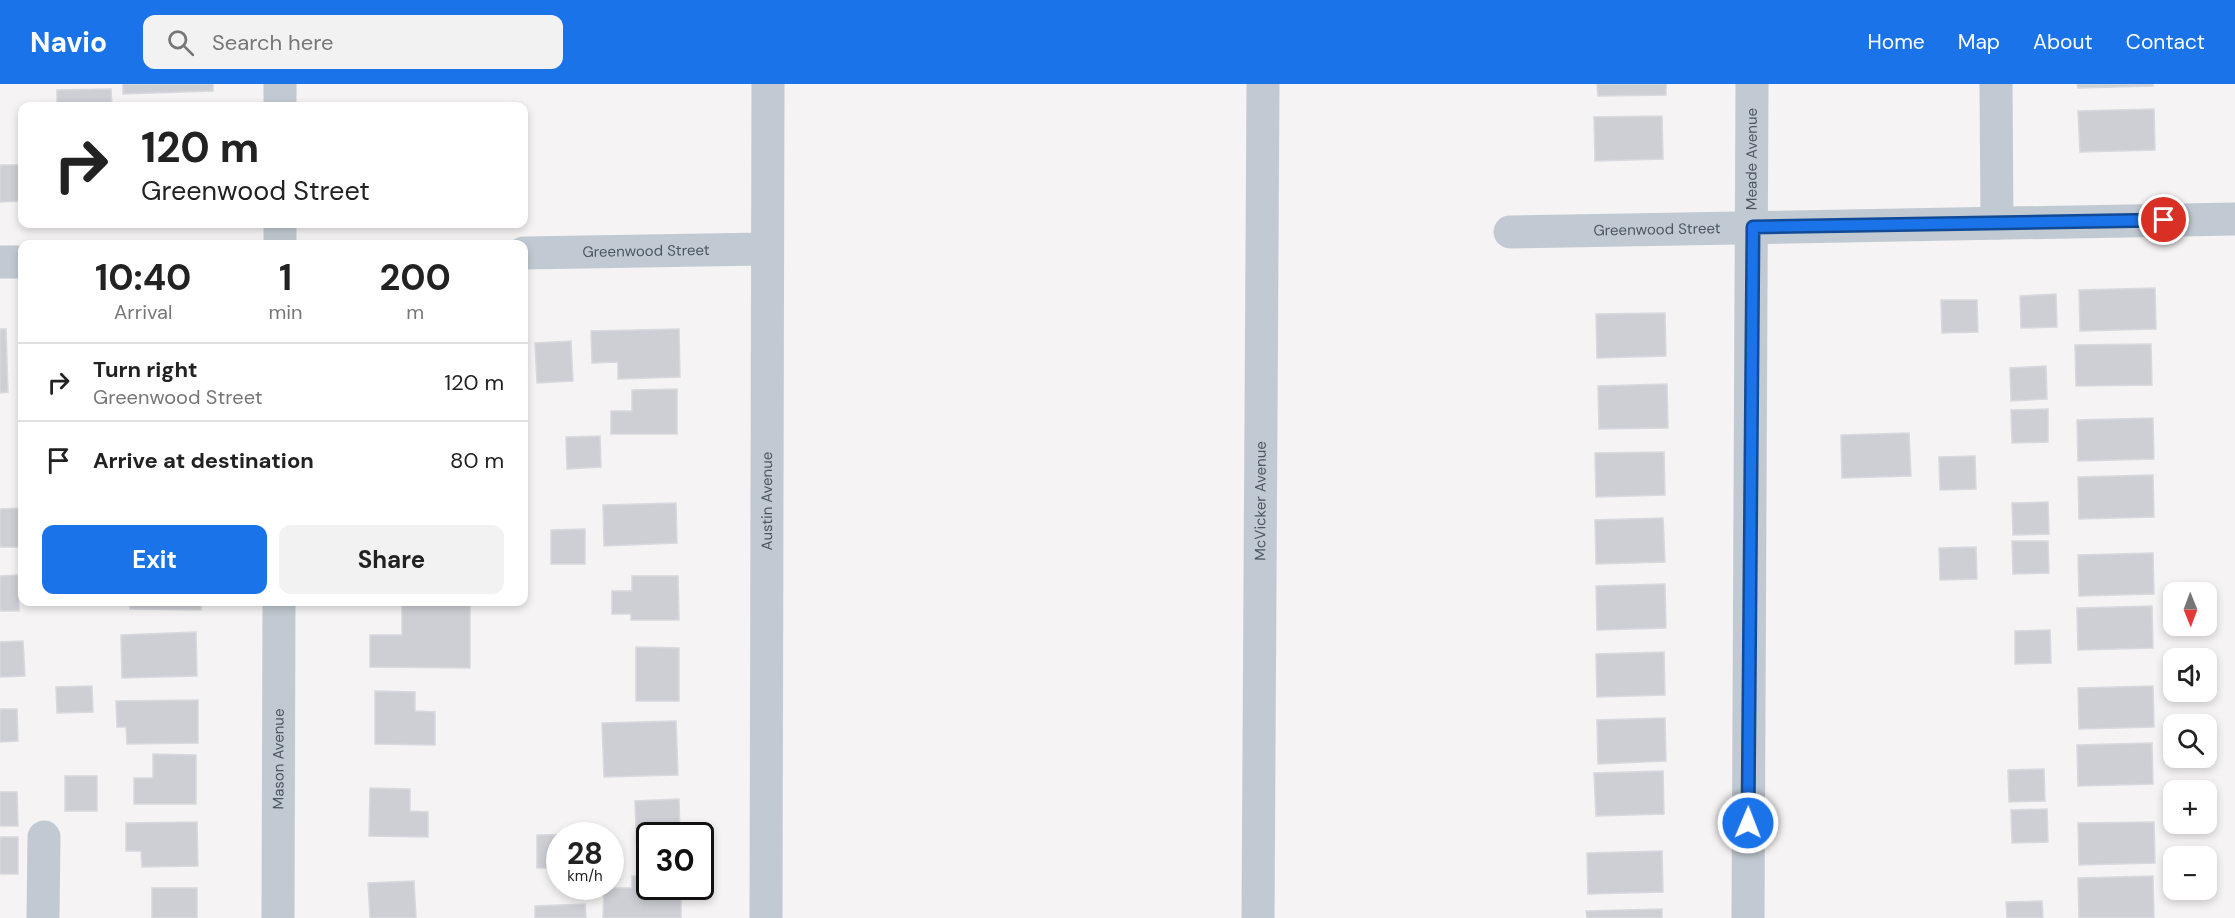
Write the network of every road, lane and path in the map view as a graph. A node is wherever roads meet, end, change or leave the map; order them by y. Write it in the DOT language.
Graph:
graph roads {
  1 [pos="280,84"];
  2 [pos="768,84"];
  3 [pos="1263,84"];
  4 [pos="1752,84"];
  5 [pos="1996,84"];
  6 [pos="280,102"];
  7 [pos="2235,219"];
  8 [pos="1997,223"];
  9 [pos="1753,227"];
  10 [pos="1510,232"];
  11 [pos="767,249"];
  12 [pos="528,253"];
  13 [pos="0,262"];
  14 [pos="18,262"];
  15 [pos="279,606"];
  16 [pos="44,837"];
  17 [pos="43,918"];
  18 [pos="278,918"];
  19 [pos="766,918"];
  20 [pos="1258,918"];
  21 [pos="1748,918"];
  1 -- 6 [label="street"];
  2 -- 11 [label="street, Austin Avenue"];
  3 -- 20 [label="street, McVicker Avenue"];
  4 -- 9 [label="street, Meade Avenue"];
  5 -- 8 [label="street"];
  7 -- 8 [label="street, Greenwood Street"];
  8 -- 9 [label="street, Greenwood Street"];
  9 -- 10 [label="street, Greenwood Street"];
  9 -- 21 [label="street, Meade Avenue"];
  11 -- 12 [label="street, Greenwood Street"];
  11 -- 19 [label="street, Austin Avenue"];
  13 -- 14 [label="street"];
  15 -- 18 [label="street, Mason Avenue"];
  16 -- 17 [label="street"];
}
